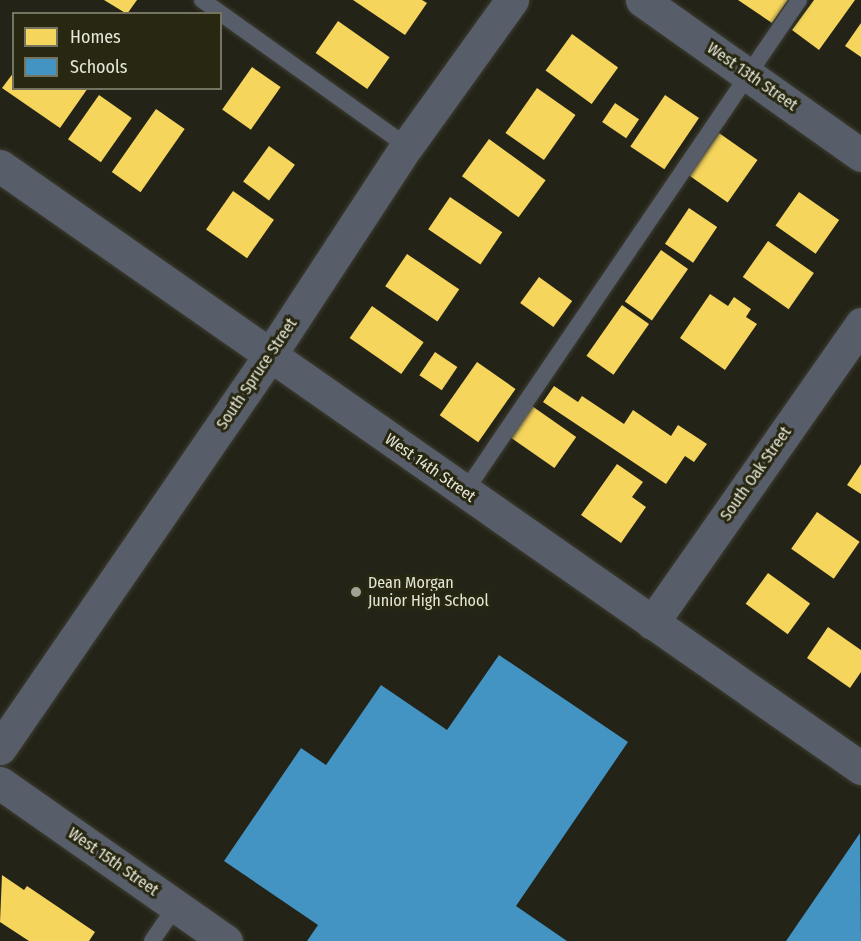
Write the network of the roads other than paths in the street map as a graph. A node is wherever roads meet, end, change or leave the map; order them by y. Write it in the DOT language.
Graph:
graph roads {
  1 [pos="202,0"];
  2 [pos="512,0"];
  3 [pos="642,0"];
  4 [pos="799,0"];
  5 [pos="219,12"];
  6 [pos="222,14"];
  7 [pos="747,74"];
  8 [pos="407,146"];
  9 [pos="861,155"];
  10 [pos="0,166"];
  11 [pos="861,324"];
  12 [pos="270,355"];
  13 [pos="464,493"];
  14 [pos="652,623"];
  15 [pos="0,748"];
  16 [pos="857,758"];
  17 [pos="0,783"];
  18 [pos="176,906"];
  19 [pos="152,941"];
  20 [pos="226,941"];
  1 -- 5 [label="lane"];
  2 -- 8 [label="street, South Spruce Street"];
  3 -- 7 [label="street, West 13th Street"];
  4 -- 7 [label="lane"];
  6 -- 8 [label="lane"];
  7 -- 9 [label="street, West 13th Street"];
  7 -- 13 [label="lane"];
  8 -- 12 [label="street, South Spruce Street"];
  10 -- 12 [label="street, West 14th Street"];
  11 -- 14 [label="street, South Oak Street"];
  12 -- 13 [label="street, West 14th Street"];
  12 -- 15 [label="street, South Spruce Street"];
  13 -- 14 [label="street, West 14th Street"];
  14 -- 16 [label="street, West 14th Street"];
  17 -- 18 [label="street, West 15th Street"];
  18 -- 19 [label="lane"];
  18 -- 20 [label="street, West 15th Street"];
}
